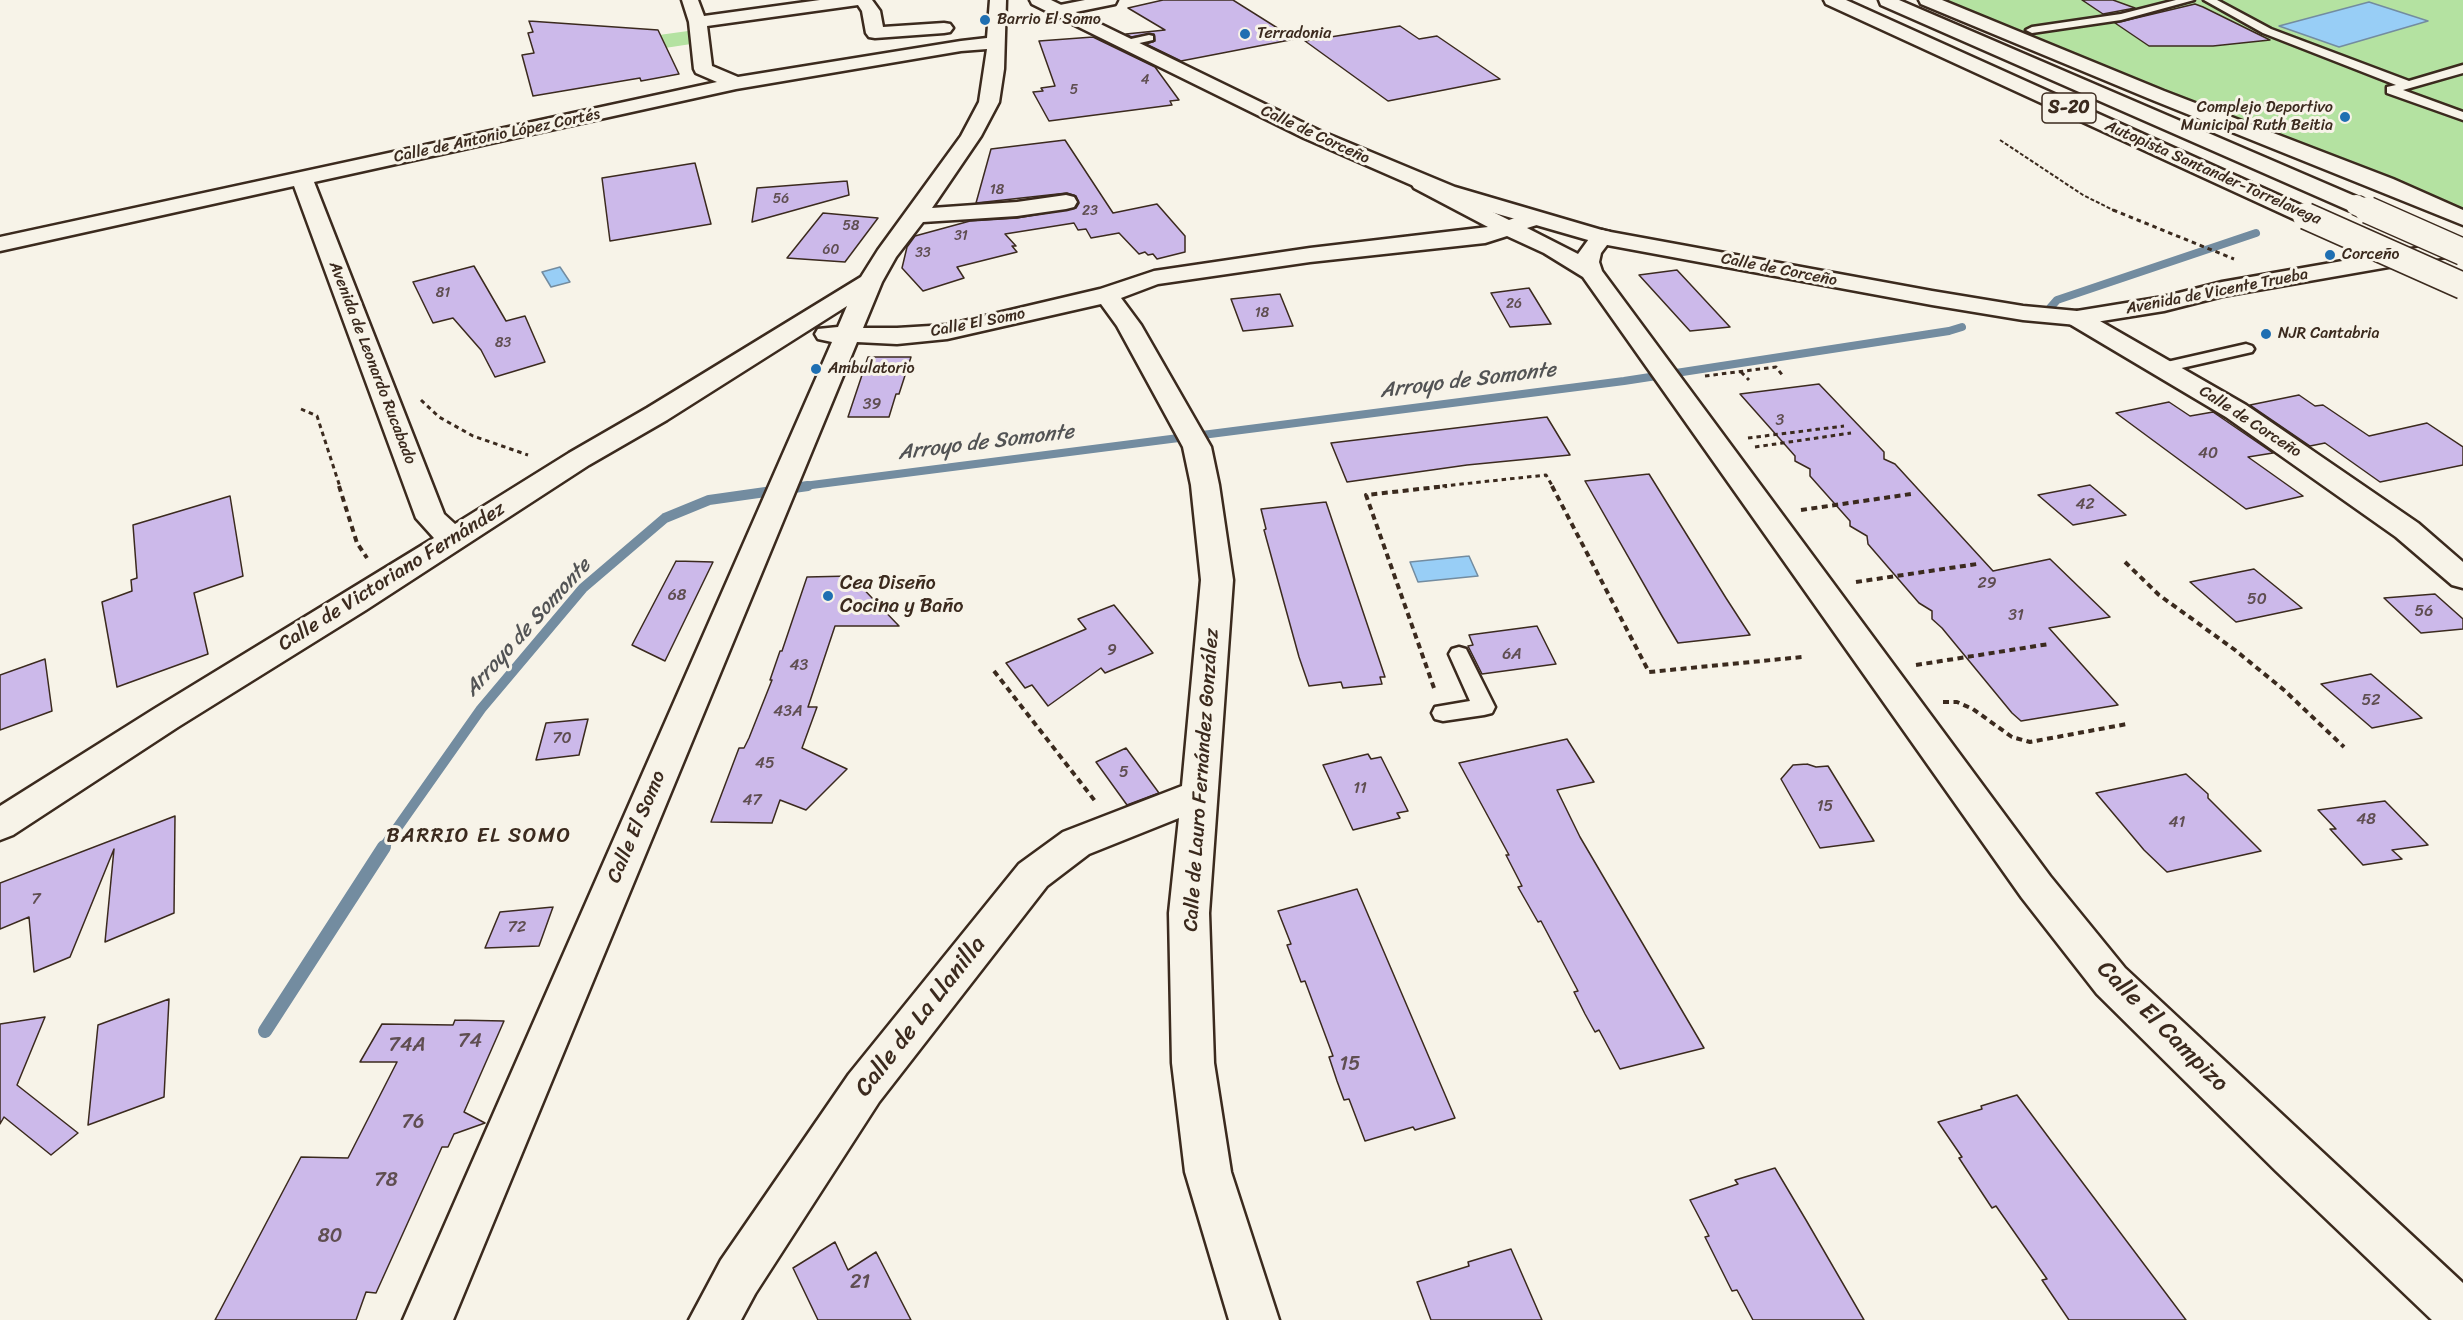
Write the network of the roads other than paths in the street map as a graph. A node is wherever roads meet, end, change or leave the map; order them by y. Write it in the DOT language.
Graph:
graph roads {
  1 [pos="690,0"];
  2 [pos="857,0"];
  3 [pos="863,0"];
  4 [pos="998,0"];
  5 [pos="1038,0"];
  6 [pos="1109,0"];
  7 [pos="1832,0"];
  8 [pos="1886,0"];
  9 [pos="1927,0"];
  10 [pos="2189,0"];
  11 [pos="2209,0"];
  12 [pos="1061,10"];
  13 [pos="698,22"];
  14 [pos="962,27"];
  15 [pos="993,30"];
  16 [pos="2032,30"];
  17 [pos="1149,38"];
  18 [pos="1126,43"];
  19 [pos="2463,69"];
  20 [pos="736,83"];
  21 [pos="2408,85"];
  22 [pos="2463,116"];
  23 [pos="302,179"];
  24 [pos="1422,183"];
  25 [pos="1066,202"];
  26 [pos="916,216"];
  27 [pos="2463,218"];
  28 [pos="1524,228"];
  29 [pos="1602,237"];
  30 [pos="0,244"];
  31 [pos="2463,247"];
  32 [pos="2463,252"];
  33 [pos="1591,272"];
  34 [pos="870,282"];
  35 [pos="2463,286"];
  36 [pos="1107,295"];
  37 [pos="2077,318"];
  38 [pos="786,332"];
  39 [pos="848,335"];
  40 [pos="2246,349"];
  41 [pos="2164,367"];
  42 [pos="453,539"];
  43 [pos="2463,578"];
  44 [pos="1459,654"];
  45 [pos="1443,713"];
  46 [pos="1200,794"];
  47 [pos="0,825"];
  48 [pos="2463,1316"];
  49 [pos="428,1320"];
  50 [pos="714,1320"];
  51 [pos="1254,1320"];
  1 -- 13 [label="main road"];
  2 -- 13 [label="main road"];
  3 -- 14 [label="main road"];
  4 -- 15 [label="main road, Calle El Somo"];
  5 -- 12 [label="main road, Calle de Corceño"];
  6 -- 12 [label="main road"];
  7 -- 35 [label="main road, Autopista Santander-Torrelavega / S-20, bridge"];
  8 -- 32 [label="main road, Autopista Santander-Torrelavega / S-20, bridge"];
  9 -- 27 [label="main road"];
  10 -- 16 [label="lane"];
  11 -- 21 [label="lane"];
  12 -- 18 [label="main road, Calle de Corceño"];
  13 -- 20 [label="main road"];
  15 -- 20 [label="main road, Calle de Antonio López Cortés"];
  15 -- 26 [label="main road, Calle El Somo"];
  17 -- 18 [label="lane"];
  18 -- 24 [label="main road, Calle de Corceño"];
  19 -- 21 [label="lane"];
  20 -- 23 [label="main road, Calle de Antonio López Cortés"];
  21 -- 22 [label="lane"];
  23 -- 30 [label="main road, Calle de Antonio López Cortés"];
  23 -- 42 [label="main road, Avenida de Leonardo Rucabado"];
  24 -- 28 [label="main road, Calle El Campizo"];
  25 -- 26 [label="main road"];
  26 -- 34 [label="main road, Calle El Somo"];
  28 -- 29 [label="main road, Calle de Corceño"];
  28 -- 33 [label="main road, Calle El Campizo"];
  28 -- 36 [label="main road"];
  29 -- 33 [label="main road"];
  29 -- 37 [label="main road, Calle de Corceño"];
  31 -- 37 [label="main road, Avenida de Vicente Trueba"];
  33 -- 48 [label="main road, Calle El Campizo"];
  34 -- 38 [label="main road, Calle de Victoriano Fernández"];
  34 -- 39 [label="main road, Calle El Somo"];
  36 -- 39 [label="main road, Calle El Somo"];
  36 -- 46 [label="main road, Calle de Lauro Fernández González"];
  37 -- 41 [label="main road, Calle de Corceño"];
  38 -- 39 [label="main road"];
  38 -- 42 [label="main road, Calle de Victoriano Fernández"];
  39 -- 49 [label="main road, Calle El Somo"];
  40 -- 41 [label="lane"];
  41 -- 43 [label="main road, Calle de Corceño"];
  42 -- 47 [label="main road, Calle de Victoriano Fernández"];
  44 -- 45 [label="lane"];
  46 -- 50 [label="main road, Calle de La Llanilla"];
  46 -- 51 [label="main road, Calle de Lauro Fernández González"];
}
